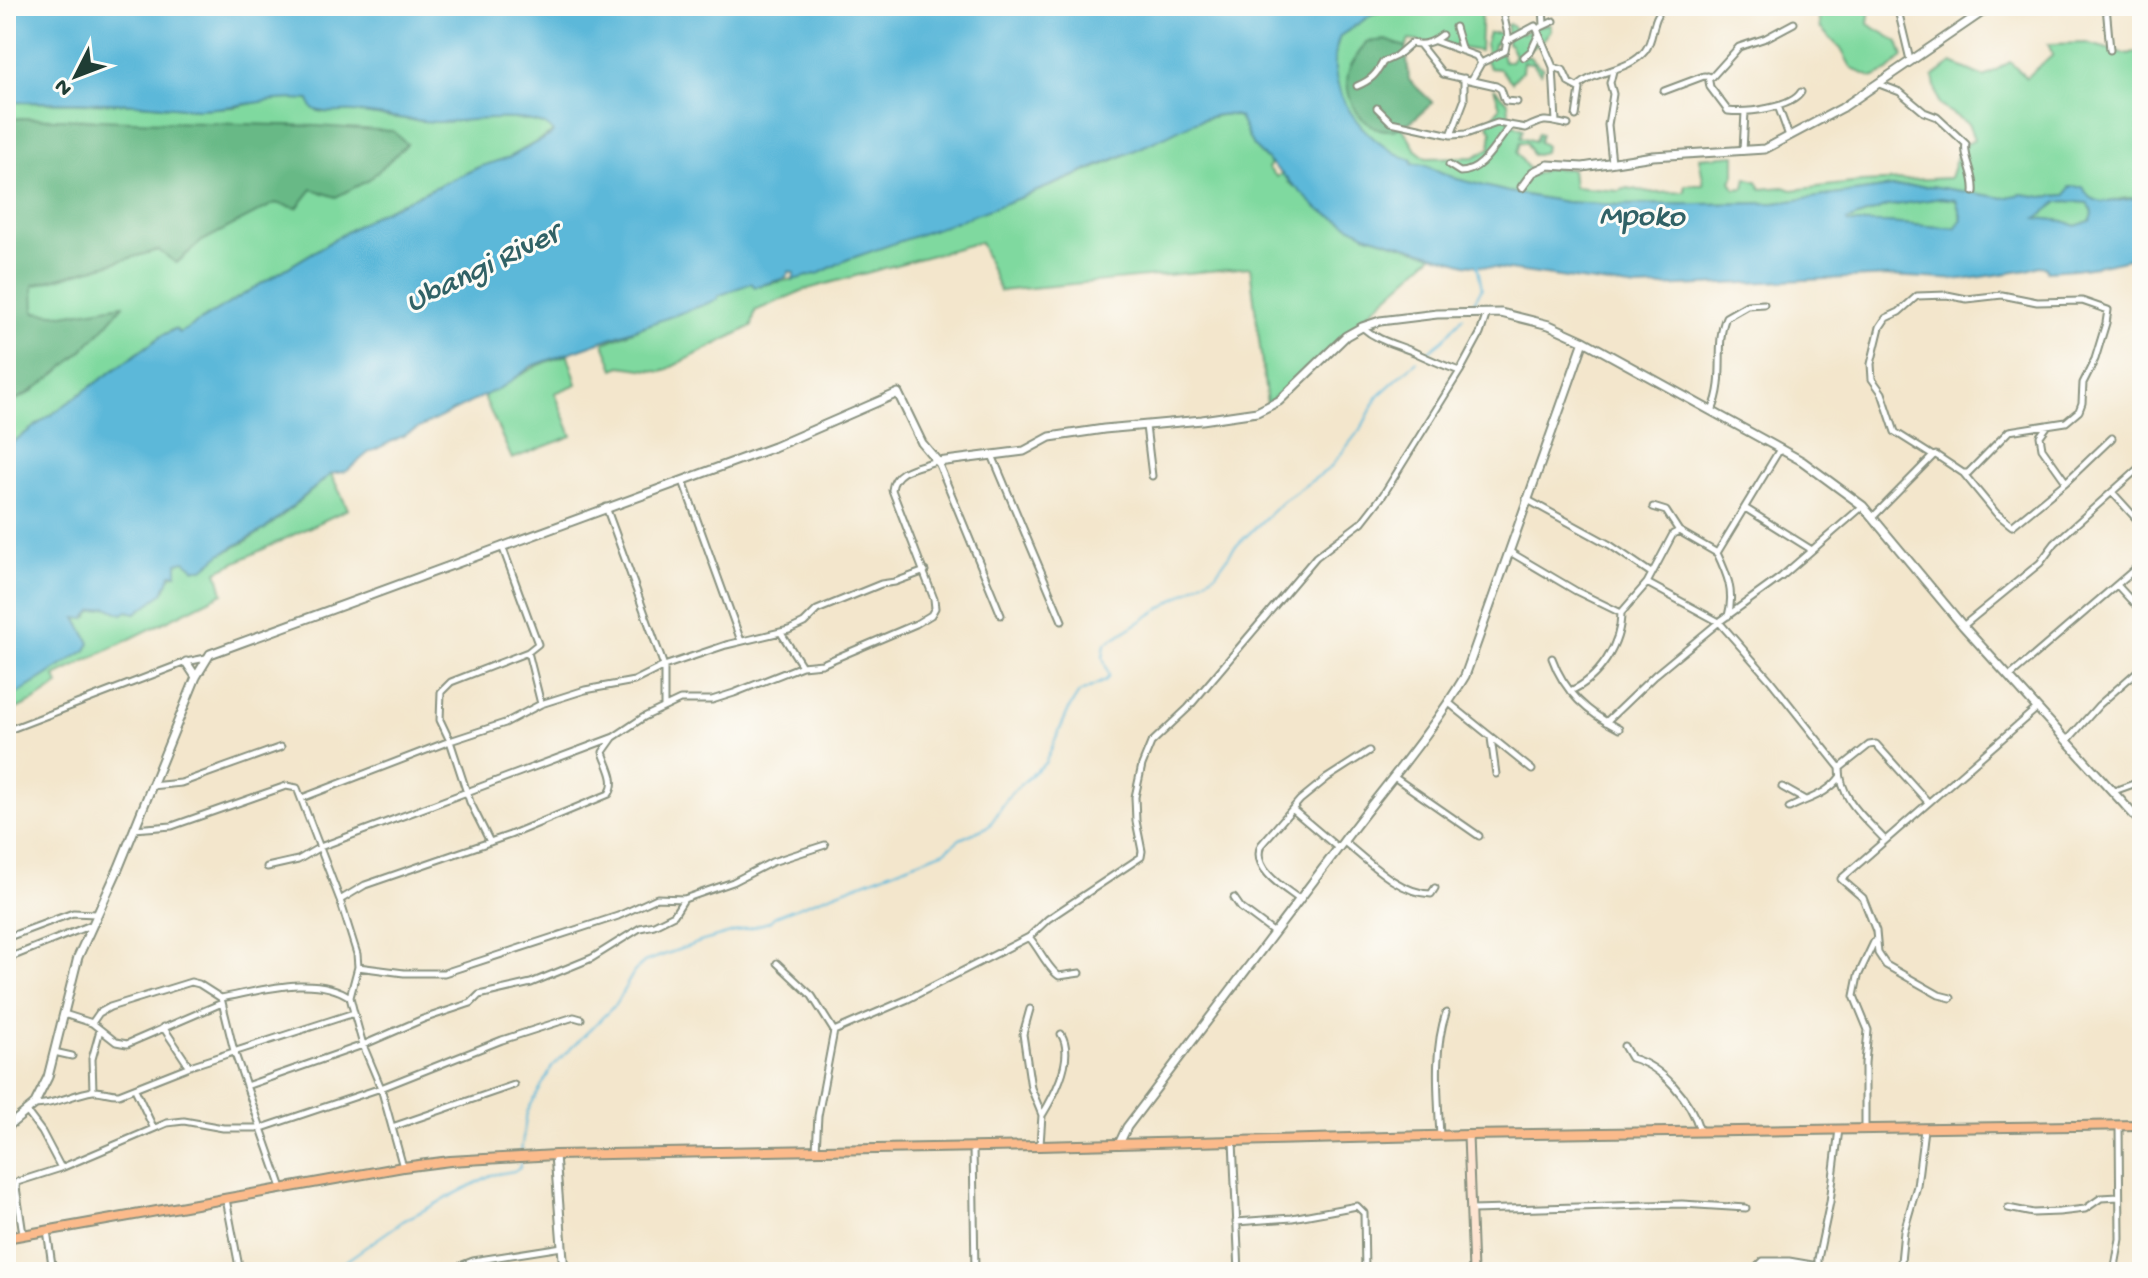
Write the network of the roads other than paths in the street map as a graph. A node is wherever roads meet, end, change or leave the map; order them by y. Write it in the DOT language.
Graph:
graph roads {
  1 [pos="1543,6"];
  2 [pos="1897,6"];
  3 [pos="1991,6"];
  4 [pos="2106,6"];
  5 [pos="1658,15"];
  6 [pos="1504,17"];
  7 [pos="1554,21"];
  8 [pos="1794,23"];
  9 [pos="1544,25"];
  10 [pos="1455,27"];
  11 [pos="1538,32"];
  12 [pos="1442,35"];
  13 [pos="1435,41"];
  14 [pos="1505,42"];
  15 [pos="1420,45"];
  16 [pos="2110,50"];
  17 [pos="1462,51"];
  18 [pos="1524,57"];
  19 [pos="1910,60"];
  20 [pos="1481,63"];
  21 [pos="1553,67"];
  22 [pos="1613,71"];
  23 [pos="1708,76"];
  24 [pos="1464,78"];
  25 [pos="1472,79"];
  26 [pos="1879,84"];
  27 [pos="1357,86"];
  28 [pos="1578,87"];
  29 [pos="1664,91"];
  30 [pos="1801,92"];
  31 [pos="1517,102"];
  32 [pos="1778,106"];
  33 [pos="1377,108"];
  34 [pos="1745,112"];
  35 [pos="1576,116"];
  36 [pos="1556,122"];
  37 [pos="1568,125"];
  38 [pos="1511,126"];
  39 [pos="1451,135"];
  40 [pos="1789,136"];
  41 [pos="1743,151"];
  42 [pos="1612,162"];
  43 [pos="1449,165"];
  44 [pos="1522,187"];
  45 [pos="1974,192"];
  46 [pos="1764,304"];
  47 [pos="1487,312"];
  48 [pos="1362,327"];
  49 [pos="1584,341"];
  50 [pos="1460,371"];
  51 [pos="1712,411"];
  52 [pos="2048,424"];
  53 [pos="1146,426"];
  54 [pos="2112,438"];
  55 [pos="1780,449"];
  56 [pos="991,454"];
  57 [pos="1933,456"];
  58 [pos="937,462"];
  59 [pos="2142,465"];
  60 [pos="1963,473"];
  61 [pos="1152,476"];
  62 [pos="682,479"];
  63 [pos="2066,482"];
  64 [pos="2112,492"];
  65 [pos="1526,499"];
  66 [pos="1863,506"];
  67 [pos="606,507"];
  68 [pos="1653,507"];
  69 [pos="1745,508"];
  70 [pos="1873,517"];
  71 [pos="2142,525"];
  72 [pos="1679,531"];
  73 [pos="502,546"];
  74 [pos="1812,550"];
  75 [pos="1510,552"];
  76 [pos="1717,553"];
  77 [pos="2142,563"];
  78 [pos="925,571"];
  79 [pos="1651,573"];
  80 [pos="1647,583"];
  81 [pos="2117,585"];
  82 [pos="2142,612"];
  83 [pos="1621,613"];
  84 [pos="1001,615"];
  85 [pos="1728,616"];
  86 [pos="1062,621"];
  87 [pos="1719,622"];
  88 [pos="1963,626"];
  89 [pos="781,633"];
  90 [pos="741,641"];
  91 [pos="528,652"];
  92 [pos="206,658"];
  93 [pos="1552,658"];
  94 [pos="186,662"];
  95 [pos="664,666"];
  96 [pos="802,666"];
  97 [pos="2142,667"];
  98 [pos="196,677"];
  99 [pos="2008,677"];
  100 [pos="1570,691"];
  101 [pos="1449,703"];
  102 [pos="541,704"];
  103 [pos="664,706"];
  104 [pos="2036,709"];
  105 [pos="1606,722"];
  106 [pos="1619,729"];
  107 [pos="6,731"];
  108 [pos="614,737"];
  109 [pos="1490,737"];
  110 [pos="450,741"];
  111 [pos="2067,741"];
  112 [pos="281,747"];
  113 [pos="1369,751"];
  114 [pos="1840,768"];
  115 [pos="1532,770"];
  116 [pos="1496,774"];
  117 [pos="1394,777"];
  118 [pos="1840,777"];
  119 [pos="2142,781"];
  120 [pos="151,786"];
  121 [pos="1782,787"];
  122 [pos="467,791"];
  123 [pos="2114,791"];
  124 [pos="302,798"];
  125 [pos="1805,800"];
  126 [pos="1928,802"];
  127 [pos="1789,808"];
  128 [pos="1292,809"];
  129 [pos="2142,824"];
  130 [pos="133,829"];
  131 [pos="1479,836"];
  132 [pos="1885,840"];
  133 [pos="490,842"];
  134 [pos="825,845"];
  135 [pos="1341,845"];
  136 [pos="320,847"];
  137 [pos="267,867"];
  138 [pos="1435,888"];
  139 [pos="1234,898"];
  140 [pos="684,899"];
  141 [pos="1299,899"];
  142 [pos="340,900"];
  143 [pos="96,914"];
  144 [pos="91,925"];
  145 [pos="1273,932"];
  146 [pos="1877,935"];
  147 [pos="1029,937"];
  148 [pos="6,938"];
  149 [pos="6,959"];
  150 [pos="777,963"];
  151 [pos="358,967"];
  152 [pos="1080,973"];
  153 [pos="350,997"];
  154 [pos="1951,998"];
  155 [pos="222,1001"];
  156 [pos="1030,1009"];
  157 [pos="354,1013"];
  158 [pos="1446,1013"];
  159 [pos="62,1014"];
  160 [pos="581,1019"];
  161 [pos="92,1023"];
  162 [pos="163,1027"];
  163 [pos="100,1030"];
  164 [pos="834,1031"];
  165 [pos="1061,1034"];
  166 [pos="363,1045"];
  167 [pos="1624,1046"];
  168 [pos="234,1051"];
  169 [pos="54,1052"];
  170 [pos="72,1056"];
  171 [pos="190,1066"];
  172 [pos="514,1085"];
  173 [pos="246,1086"];
  174 [pos="381,1088"];
  175 [pos="135,1089"];
  176 [pos="93,1091"];
  177 [pos="34,1105"];
  178 [pos="27,1112"];
  179 [pos="1042,1115"];
  180 [pos="2119,1125"];
  181 [pos="2142,1125"];
  182 [pos="153,1127"];
  183 [pos="392,1127"];
  184 [pos="6,1128"];
  185 [pos="262,1128"];
  186 [pos="1839,1129"];
  187 [pos="1924,1129"];
  188 [pos="1865,1130"];
  189 [pos="1700,1132"];
  190 [pos="1468,1135"];
  191 [pos="1440,1136"];
  192 [pos="1233,1141"];
  193 [pos="1119,1144"];
  194 [pos="1040,1146"];
  195 [pos="973,1147"];
  196 [pos="816,1150"];
  197 [pos="555,1155"];
  198 [pos="403,1167"];
  199 [pos="61,1168"];
  200 [pos="282,1189"];
  201 [pos="2119,1197"];
  202 [pos="225,1198"];
  203 [pos="1746,1208"];
  204 [pos="2008,1208"];
  205 [pos="1471,1210"];
  206 [pos="1236,1222"];
  207 [pos="47,1230"];
  208 [pos="23,1234"];
  209 [pos="6,1238"];
  210 [pos="563,1247"];
  211 [pos="1818,1269"];
  212 [pos="53,1272"];
  213 [pos="240,1272"];
  214 [pos="444,1272"];
  215 [pos="564,1272"];
  216 [pos="975,1272"];
  217 [pos="1239,1272"];
  218 [pos="1365,1272"];
  219 [pos="1473,1272"];
  220 [pos="1752,1272"];
  221 [pos="1900,1272"];
  222 [pos="2114,1272"];
  1 -- 9 [label="street"];
  2 -- 19 [label="street"];
  3 -- 19 [label="street"];
  4 -- 16 [label="street"];
  5 -- 22 [label="street"];
  6 -- 14 [label="street"];
  7 -- 9 [label="street"];
  8 -- 23 [label="street"];
  9 -- 11 [label="street"];
  10 -- 17 [label="street"];
  11 -- 14 [label="street"];
  11 -- 18 [label="street"];
  11 -- 21 [label="street"];
  12 -- 13 [label="street"];
  13 -- 15 [label="street"];
  13 -- 17 [label="street"];
  14 -- 20 [label="street"];
  15 -- 24 [label="street"];
  15 -- 27 [label="street"];
  17 -- 20 [label="street"];
  19 -- 26 [label="street"];
  20 -- 25 [label="street"];
  21 -- 28 [label="street"];
  21 -- 36 [label="street"];
  22 -- 28 [label="street"];
  22 -- 42 [label="street"];
  23 -- 29 [label="street"];
  23 -- 34 [label="street"];
  24 -- 25 [label="street"];
  24 -- 39 [label="street"];
  25 -- 31 [label="street"];
  26 -- 40 [label="street"];
  26 -- 45 [label="street"];
  28 -- 35 [label="street"];
  30 -- 32 [label="street"];
  32 -- 34 [label="street"];
  32 -- 40 [label="street"];
  33 -- 39 [label="street"];
  34 -- 41 [label="street"];
  36 -- 37 [label="street"];
  36 -- 38 [label="street"];
  38 -- 39 [label="street"];
  38 -- 43 [label="street"];
  40 -- 41 [label="street"];
  41 -- 42 [label="street"];
  42 -- 44 [label="street"];
  46 -- 51 [label="street"];
  47 -- 48 [label="street"];
  47 -- 49 [label="street"];
  47 -- 50 [label="street"];
  48 -- 50 [label="street"];
  48 -- 53 [label="street"];
  49 -- 51 [label="street"];
  49 -- 65 [label="street"];
  50 -- 147 [label="street"];
  51 -- 55 [label="street"];
  52 -- 57 [label="street"];
  52 -- 60 [label="street"];
  52 -- 63 [label="street"];
  53 -- 56 [label="street"];
  53 -- 61 [label="street"];
  54 -- 63 [label="street"];
  55 -- 66 [label="street"];
  55 -- 69 [label="street"];
  56 -- 58 [label="street"];
  56 -- 86 [label="street"];
  57 -- 60 [label="street"];
  57 -- 70 [label="street"];
  58 -- 62 [label="street"];
  58 -- 78 [label="street"];
  58 -- 84 [label="street"];
  59 -- 64 [label="street"];
  60 -- 63 [label="street"];
  62 -- 67 [label="street"];
  62 -- 90 [label="street"];
  64 -- 71 [label="street"];
  64 -- 88 [label="street"];
  65 -- 75 [label="street"];
  65 -- 79 [label="street"];
  66 -- 70 [label="street"];
  66 -- 74 [label="street"];
  67 -- 73 [label="street"];
  67 -- 95 [label="street"];
  68 -- 72 [label="street"];
  69 -- 74 [label="street"];
  69 -- 76 [label="street"];
  70 -- 88 [label="street"];
  72 -- 76 [label="street"];
  72 -- 79 [label="street"];
  73 -- 91 [label="street"];
  73 -- 92 [label="street"];
  74 -- 85 [label="street"];
  75 -- 83 [label="street"];
  75 -- 101 [label="street"];
  76 -- 85 [label="street"];
  77 -- 81 [label="street"];
  78 -- 89 [label="street"];
  78 -- 96 [label="street"];
  79 -- 80 [label="street"];
  80 -- 83 [label="street"];
  80 -- 87 [label="street"];
  81 -- 82 [label="street"];
  81 -- 99 [label="street"];
  83 -- 100 [label="street"];
  85 -- 87 [label="street"];
  87 -- 105 [label="street"];
  87 -- 114 [label="street"];
  88 -- 99 [label="street"];
  89 -- 90 [label="street"];
  89 -- 96 [label="street"];
  90 -- 95 [label="street"];
  91 -- 102 [label="street"];
  91 -- 110 [label="street"];
  92 -- 94 [label="street"];
  92 -- 98 [label="street"];
  93 -- 100 [label="street"];
  94 -- 98 [label="street"];
  94 -- 107 [label="street"];
  95 -- 102 [label="street"];
  95 -- 103 [label="street"];
  96 -- 103 [label="street"];
  97 -- 111 [label="street"];
  98 -- 120 [label="street"];
  99 -- 104 [label="street"];
  100 -- 105 [label="street"];
  101 -- 109 [label="street"];
  101 -- 117 [label="street"];
  102 -- 110 [label="street"];
  103 -- 108 [label="street"];
  104 -- 111 [label="street"];
  104 -- 126 [label="street"];
  105 -- 106 [label="street"];
  108 -- 122 [label="street"];
  108 -- 133 [label="street"];
  109 -- 115 [label="street"];
  109 -- 116 [label="street"];
  110 -- 122 [label="street"];
  110 -- 124 [label="street"];
  111 -- 123 [label="street"];
  112 -- 120 [label="street"];
  113 -- 128 [label="street"];
  114 -- 118 [label="street"];
  114 -- 126 [label="street"];
  117 -- 131 [label="street"];
  117 -- 135 [label="street"];
  118 -- 125 [label="street"];
  118 -- 132 [label="street"];
  119 -- 123 [label="street"];
  120 -- 130 [label="street"];
  121 -- 125 [label="street"];
  122 -- 133 [label="street"];
  122 -- 136 [label="street"];
  123 -- 129 [label="street"];
  124 -- 130 [label="street"];
  124 -- 136 [label="street"];
  125 -- 127 [label="street"];
  126 -- 132 [label="street"];
  128 -- 135 [label="street"];
  128 -- 141 [label="street"];
  130 -- 143 [label="street"];
  132 -- 146 [label="street"];
  133 -- 142 [label="street"];
  134 -- 140 [label="street"];
  135 -- 138 [label="street"];
  135 -- 141 [label="street"];
  136 -- 137 [label="street"];
  136 -- 142 [label="street"];
  139 -- 145 [label="street"];
  140 -- 151 [label="street"];
  140 -- 166 [label="street"];
  141 -- 145 [label="street"];
  142 -- 151 [label="street"];
  143 -- 144 [label="street"];
  143 -- 148 [label="street"];
  144 -- 149 [label="street"];
  144 -- 159 [label="street"];
  145 -- 193 [label="street"];
  146 -- 154 [label="street"];
  146 -- 188 [label="street"];
  147 -- 152 [label="street"];
  147 -- 164 [label="street"];
  150 -- 164 [label="street"];
  151 -- 153 [label="street"];
  153 -- 155 [label="street"];
  153 -- 157 [label="street"];
  155 -- 161 [label="street"];
  155 -- 162 [label="street"];
  155 -- 168 [label="street"];
  156 -- 179 [label="street"];
  157 -- 166 [label="street"];
  157 -- 168 [label="street"];
  158 -- 191 [label="street"];
  159 -- 161 [label="street"];
  159 -- 169 [label="street"];
  160 -- 174 [label="street"];
  161 -- 163 [label="street"];
  162 -- 163 [label="street"];
  162 -- 171 [label="street"];
  163 -- 176 [label="street"];
  164 -- 196 [label="street"];
  165 -- 179 [label="street"];
  166 -- 173 [label="street"];
  166 -- 174 [label="street"];
  167 -- 189 [label="street"];
  168 -- 171 [label="street"];
  168 -- 173 [label="street"];
  169 -- 170 [label="street"];
  169 -- 177 [label="street"];
  171 -- 175 [label="street"];
  172 -- 183 [label="street"];
  173 -- 185 [label="street"];
  174 -- 183 [label="street"];
  174 -- 185 [label="street"];
  175 -- 176 [label="street"];
  175 -- 182 [label="street"];
  176 -- 177 [label="street"];
  177 -- 178 [label="street"];
  178 -- 184 [label="street"];
  178 -- 199 [label="street"];
  179 -- 194 [label="street"];
  180 -- 181 [label="main road"];
  180 -- 187 [label="main road"];
  180 -- 201 [label="street"];
  182 -- 185 [label="street"];
  182 -- 199 [label="street"];
  183 -- 198 [label="street"];
  185 -- 200 [label="street"];
  186 -- 188 [label="main road"];
  186 -- 189 [label="main road"];
  186 -- 211 [label="street"];
  187 -- 188 [label="main road"];
  187 -- 221 [label="street"];
  189 -- 190 [label="main road"];
  190 -- 191 [label="main road"];
  190 -- 205 [label="main road"];
  191 -- 192 [label="main road"];
  192 -- 193 [label="main road"];
  192 -- 206 [label="street"];
  193 -- 194 [label="main road"];
  194 -- 195 [label="main road"];
  195 -- 196 [label="main road"];
  195 -- 216 [label="street"];
  196 -- 197 [label="main road"];
  197 -- 198 [label="main road"];
  197 -- 210 [label="street"];
  198 -- 200 [label="main road"];
  199 -- 208 [label="street"];
  200 -- 202 [label="main road"];
  201 -- 204 [label="street"];
  201 -- 222 [label="street"];
  202 -- 207 [label="main road"];
  202 -- 213 [label="street"];
  203 -- 205 [label="street"];
  205 -- 219 [label="main road"];
  206 -- 217 [label="street"];
  206 -- 218 [label="street"];
  207 -- 208 [label="main road"];
  207 -- 212 [label="street"];
  208 -- 209 [label="main road"];
  210 -- 214 [label="street"];
  210 -- 215 [label="street"];
  211 -- 220 [label="street"];
}
